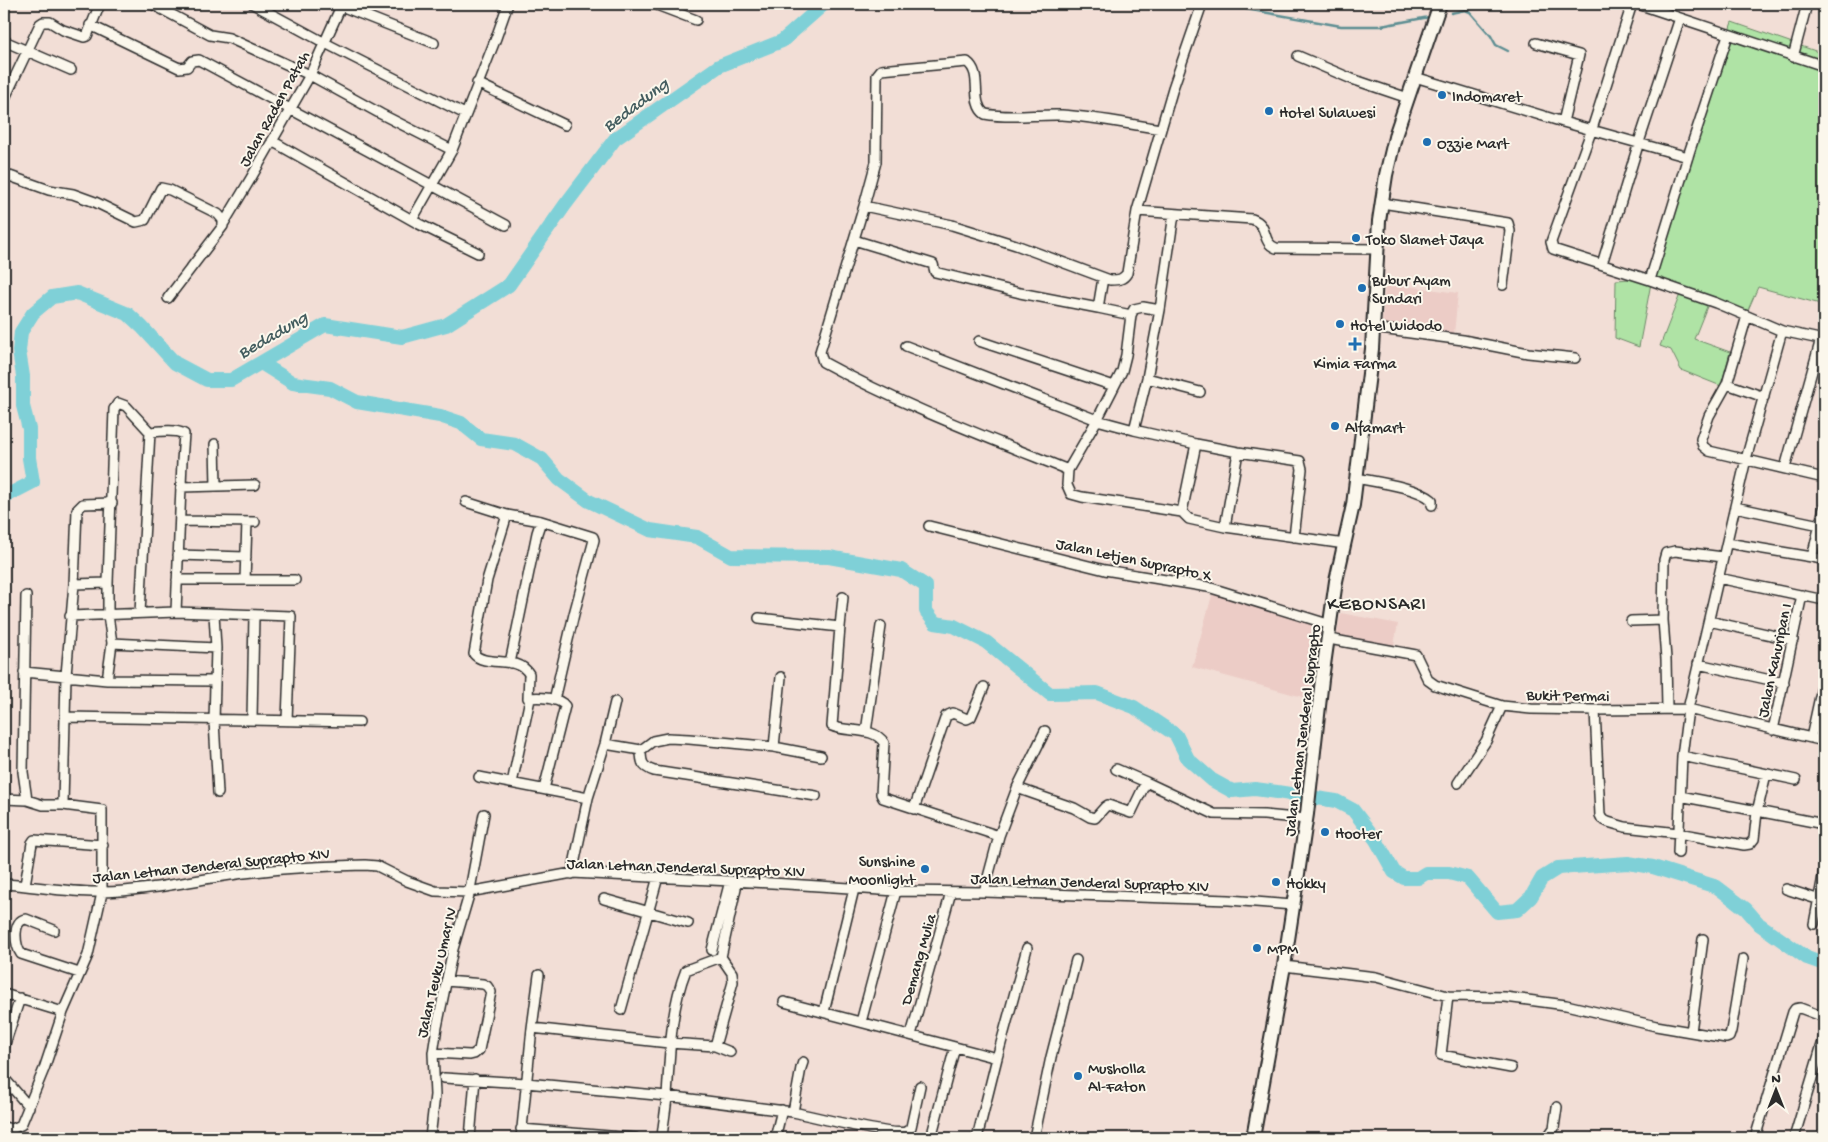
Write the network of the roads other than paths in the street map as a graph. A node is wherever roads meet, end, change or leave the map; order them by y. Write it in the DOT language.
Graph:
graph roads {
  1 [pos="100,4"];
  2 [pos="152,4"];
  3 [pos="253,4"];
  4 [pos="340,4"];
  5 [pos="508,4"];
  6 [pos="654,4"];
  7 [pos="1202,4"];
  8 [pos="1440,4"];
  9 [pos="1632,4"];
  10 [pos="1638,4"];
  11 [pos="1807,4"];
  12 [pos="1680,18"];
  13 [pos="696,20"];
  14 [pos="90,25"];
  15 [pos="1728,35"];
  16 [pos="4,41"];
  17 [pos="325,43"];
  18 [pos="434,43"];
  19 [pos="1536,43"];
  20 [pos="28,51"];
  21 [pos="1298,56"];
  22 [pos="1793,57"];
  23 [pos="1824,66"];
  24 [pos="71,70"];
  25 [pos="310,74"];
  26 [pos="1415,76"];
  27 [pos="477,83"];
  28 [pos="1408,98"];
  29 [pos="4,100"];
  30 [pos="290,110"];
  31 [pos="465,114"];
  32 [pos="1563,122"];
  33 [pos="565,125"];
  34 [pos="1161,129"];
  35 [pos="1592,129"];
  36 [pos="272,141"];
  37 [pos="1639,142"];
  38 [pos="452,150"];
  39 [pos="1688,157"];
  40 [pos="6,175"];
  41 [pos="4,185"];
  42 [pos="432,185"];
  43 [pos="1382,202"];
  44 [pos="864,206"];
  45 [pos="1137,211"];
  46 [pos="1174,214"];
  47 [pos="412,220"];
  48 [pos="224,223"];
  49 [pos="506,225"];
  50 [pos="854,240"];
  51 [pos="1378,249"];
  52 [pos="478,253"];
  53 [pos="1602,264"];
  54 [pos="1103,278"];
  55 [pos="1650,280"];
  56 [pos="1503,285"];
  57 [pos="168,298"];
  58 [pos="1098,308"];
  59 [pos="1160,310"];
  60 [pos="1132,314"];
  61 [pos="1747,316"];
  62 [pos="1373,328"];
  63 [pos="1782,331"];
  64 [pos="1823,340"];
  65 [pos="979,341"];
  66 [pos="906,346"];
  67 [pos="1575,358"];
  68 [pos="1147,378"];
  69 [pos="1727,384"];
  70 [pos="1114,386"];
  71 [pos="1200,392"];
  72 [pos="1764,396"];
  73 [pos="1097,420"];
  74 [pos="1134,430"];
  75 [pos="150,432"];
  76 [pos="215,444"];
  77 [pos="1196,444"];
  78 [pos="1238,452"];
  79 [pos="1746,459"];
  80 [pos="1785,468"];
  81 [pos="1068,470"];
  82 [pos="1356,478"];
  83 [pos="1824,478"];
  84 [pos="255,485"];
  85 [pos="216,486"];
  86 [pos="181,487"];
  87 [pos="466,502"];
  88 [pos="112,503"];
  89 [pos="1432,505"];
  90 [pos="1735,508"];
  91 [pos="1824,508"];
  92 [pos="1182,512"];
  93 [pos="507,515"];
  94 [pos="180,521"];
  95 [pos="541,521"];
  96 [pos="1820,525"];
  97 [pos="929,526"];
  98 [pos="1224,527"];
  99 [pos="1294,537"];
  100 [pos="1727,543"];
  101 [pos="1345,544"];
  102 [pos="178,555"];
  103 [pos="246,557"];
  104 [pos="1723,557"];
  105 [pos="1812,557"];
  106 [pos="1824,560"];
  107 [pos="1718,578"];
  108 [pos="177,580"];
  109 [pos="246,580"];
  110 [pos="296,580"];
  111 [pos="108,583"];
  112 [pos="74,584"];
  113 [pos="26,596"];
  114 [pos="1802,596"];
  115 [pos="843,597"];
  116 [pos="1824,600"];
  117 [pos="176,612"];
  118 [pos="140,613"];
  119 [pos="214,614"];
  120 [pos="108,615"];
  121 [pos="254,615"];
  122 [pos="70,616"];
  123 [pos="759,618"];
  124 [pos="1663,620"];
  125 [pos="1631,621"];
  126 [pos="1709,621"];
  127 [pos="1331,625"];
  128 [pos="881,626"];
  129 [pos="840,627"];
  130 [pos="1329,639"];
  131 [pos="1793,640"];
  132 [pos="112,643"];
  133 [pos="216,648"];
  134 [pos="510,663"];
  135 [pos="1698,664"];
  136 [pos="24,672"];
  137 [pos="66,676"];
  138 [pos="780,676"];
  139 [pos="1824,678"];
  140 [pos="107,680"];
  141 [pos="214,681"];
  142 [pos="1784,683"];
  143 [pos="984,687"];
  144 [pos="528,698"];
  145 [pos="554,700"];
  146 [pos="615,702"];
  147 [pos="1502,706"];
  148 [pos="1667,709"];
  149 [pos="1688,709"];
  150 [pos="1594,710"];
  151 [pos="65,718"];
  152 [pos="252,719"];
  153 [pos="288,720"];
  154 [pos="214,721"];
  155 [pos="359,722"];
  156 [pos="1773,730"];
  157 [pos="1045,731"];
  158 [pos="866,732"];
  159 [pos="1811,738"];
  160 [pos="1824,741"];
  161 [pos="605,744"];
  162 [pos="774,747"];
  163 [pos="641,750"];
  164 [pos="821,756"];
  165 [pos="1682,756"];
  166 [pos="1116,769"];
  167 [pos="1766,774"];
  168 [pos="478,778"];
  169 [pos="1796,780"];
  170 [pos="1146,782"];
  171 [pos="512,783"];
  172 [pos="1458,783"];
  173 [pos="1017,788"];
  174 [pos="544,789"];
  175 [pos="218,793"];
  176 [pos="816,796"];
  177 [pos="1680,796"];
  178 [pos="588,798"];
  179 [pos="4,799"];
  180 [pos="27,800"];
  181 [pos="63,805"];
  182 [pos="914,809"];
  183 [pos="1758,812"];
  184 [pos="484,814"];
  185 [pos="1307,816"];
  186 [pos="1824,824"];
  187 [pos="1678,833"];
  188 [pos="999,836"];
  189 [pos="103,845"];
  190 [pos="1678,853"];
  191 [pos="1824,871"];
  192 [pos="572,873"];
  193 [pos="658,877"];
  194 [pos="4,884"];
  195 [pos="26,885"];
  196 [pos="733,885"];
  197 [pos="854,889"];
  198 [pos="1786,889"];
  199 [pos="896,891"];
  200 [pos="102,892"];
  201 [pos="469,892"];
  202 [pos="951,892"];
  203 [pos="984,892"];
  204 [pos="604,899"];
  205 [pos="1822,901"];
  206 [pos="1293,904"];
  207 [pos="649,912"];
  208 [pos="688,923"];
  209 [pos="1814,924"];
  210 [pos="54,930"];
  211 [pos="1703,939"];
  212 [pos="1027,948"];
  213 [pos="712,950"];
  214 [pos="721,956"];
  215 [pos="1743,959"];
  216 [pos="1076,960"];
  217 [pos="1284,966"];
  218 [pos="79,974"];
  219 [pos="539,975"];
  220 [pos="446,981"];
  221 [pos="4,994"];
  222 [pos="1448,996"];
  223 [pos="20,998"];
  224 [pos="784,1002"];
  225 [pos="621,1010"];
  226 [pos="62,1012"];
  227 [pos="824,1012"];
  228 [pos="1824,1017"];
  229 [pos="860,1022"];
  230 [pos="532,1028"];
  231 [pos="1691,1032"];
  232 [pos="911,1035"];
  233 [pos="1824,1038"];
  234 [pos="5,1042"];
  235 [pos="670,1043"];
  236 [pos="715,1046"];
  237 [pos="955,1047"];
  238 [pos="730,1052"];
  239 [pos="433,1053"];
  240 [pos="997,1058"];
  241 [pos="803,1062"];
  242 [pos="1511,1068"];
  243 [pos="4,1078"];
  244 [pos="444,1078"];
  245 [pos="475,1079"];
  246 [pos="526,1082"];
  247 [pos="920,1086"];
  248 [pos="667,1096"];
  249 [pos="29,1107"];
  250 [pos="1557,1107"];
  251 [pos="782,1110"];
  252 [pos="793,1112"];
  253 [pos="4,1127"];
  254 [pos="521,1133"];
  255 [pos="430,1138"];
  256 [pos="470,1138"];
  257 [pos="635,1138"];
  258 [pos="662,1138"];
  259 [pos="775,1138"];
  260 [pos="931,1138"];
  261 [pos="977,1138"];
  262 [pos="1034,1138"];
  263 [pos="1253,1138"];
  264 [pos="1547,1138"];
  265 [pos="1755,1138"];
  266 [pos="1794,1138"];
  1 -- 14 [label="street"];
  2 -- 25 [label="street"];
  3 -- 17 [label="street"];
  4 -- 17 [label="street, Jalan Raden Patah"];
  4 -- 18 [label="street"];
  5 -- 27 [label="street"];
  6 -- 13 [label="street"];
  7 -- 34 [label="street"];
  8 -- 26 [label="main road, Jalan Letnan Jenderal Suprapto"];
  9 -- 35 [label="street"];
  10 -- 12 [label="street"];
  11 -- 22 [label="street"];
  12 -- 15 [label="street"];
  12 -- 37 [label="street"];
  14 -- 20 [label="street"];
  14 -- 30 [label="street"];
  15 -- 22 [label="street"];
  15 -- 39 [label="street"];
  16 -- 20 [label="street"];
  17 -- 25 [label="street, Jalan Raden Patah"];
  17 -- 31 [label="street"];
  19 -- 32 [label="street"];
  20 -- 24 [label="street"];
  20 -- 29 [label="street"];
  21 -- 28 [label="street"];
  22 -- 23 [label="street"];
  25 -- 30 [label="street, Jalan Raden Patah"];
  25 -- 38 [label="street"];
  26 -- 28 [label="main road, Jalan Letnan Jenderal Suprapto"];
  26 -- 32 [label="street"];
  27 -- 31 [label="street"];
  27 -- 33 [label="street"];
  28 -- 43 [label="main road, Jalan Letnan Jenderal Suprapto"];
  30 -- 36 [label="street, Jalan Raden Patah"];
  30 -- 42 [label="street"];
  31 -- 38 [label="street"];
  32 -- 35 [label="street"];
  34 -- 44 [label="street"];
  34 -- 45 [label="street"];
  35 -- 37 [label="street"];
  35 -- 53 [label="street"];
  36 -- 47 [label="street"];
  36 -- 48 [label="street, Jalan Raden Patah"];
  37 -- 39 [label="street"];
  37 -- 53 [label="street"];
  38 -- 42 [label="street"];
  39 -- 55 [label="street"];
  40 -- 41 [label="street"];
  40 -- 48 [label="street"];
  42 -- 47 [label="street"];
  42 -- 49 [label="street"];
  43 -- 51 [label="main road, Jalan Letnan Jenderal Suprapto"];
  43 -- 56 [label="street"];
  44 -- 50 [label="street"];
  44 -- 54 [label="street"];
  45 -- 46 [label="street"];
  45 -- 54 [label="street"];
  46 -- 51 [label="street"];
  46 -- 59 [label="street"];
  47 -- 52 [label="street"];
  48 -- 57 [label="street, Jalan Raden Patah"];
  50 -- 58 [label="street"];
  50 -- 81 [label="street"];
  51 -- 62 [label="main road, Jalan Letnan Jenderal Suprapto"];
  53 -- 55 [label="street"];
  54 -- 58 [label="street"];
  55 -- 61 [label="street"];
  58 -- 60 [label="street"];
  59 -- 60 [label="street"];
  59 -- 68 [label="street"];
  60 -- 70 [label="street"];
  61 -- 63 [label="street"];
  61 -- 69 [label="street"];
  62 -- 67 [label="street"];
  62 -- 82 [label="main road, Jalan Letnan Jenderal Suprapto"];
  63 -- 64 [label="street"];
  63 -- 72 [label="street"];
  64 -- 80 [label="street"];
  65 -- 70 [label="street"];
  66 -- 73 [label="street"];
  68 -- 71 [label="street"];
  68 -- 74 [label="street"];
  69 -- 72 [label="street"];
  69 -- 79 [label="street"];
  70 -- 73 [label="street"];
  72 -- 79 [label="street"];
  73 -- 74 [label="street"];
  73 -- 81 [label="street"];
  74 -- 77 [label="street"];
  75 -- 86 [label="street"];
  75 -- 88 [label="street"];
  75 -- 118 [label="street"];
  76 -- 85 [label="street"];
  77 -- 78 [label="street"];
  77 -- 92 [label="street"];
  78 -- 98 [label="street"];
  78 -- 99 [label="street"];
  79 -- 80 [label="street"];
  79 -- 90 [label="street"];
  80 -- 83 [label="street"];
  81 -- 92 [label="street"];
  82 -- 89 [label="street"];
  82 -- 101 [label="main road, Jalan Letnan Jenderal Suprapto"];
  84 -- 85 [label="street"];
  85 -- 86 [label="street"];
  86 -- 94 [label="street"];
  87 -- 93 [label="street"];
  88 -- 111 [label="street"];
  88 -- 112 [label="street"];
  90 -- 96 [label="street"];
  90 -- 100 [label="street"];
  91 -- 96 [label="street"];
  92 -- 98 [label="street"];
  93 -- 95 [label="street"];
  93 -- 134 [label="street"];
  94 -- 102 [label="street"];
  94 -- 103 [label="street"];
  95 -- 134 [label="street"];
  95 -- 145 [label="street"];
  96 -- 105 [label="street"];
  97 -- 127 [label="street, Jalan Letjen Suprapto X"];
  98 -- 99 [label="street"];
  99 -- 101 [label="street"];
  100 -- 104 [label="street"];
  100 -- 105 [label="street"];
  101 -- 127 [label="main road, Jalan Letnan Jenderal Suprapto"];
  102 -- 103 [label="street"];
  102 -- 108 [label="street"];
  103 -- 109 [label="street"];
  104 -- 107 [label="street"];
  104 -- 124 [label="street"];
  105 -- 106 [label="street"];
  107 -- 114 [label="street"];
  107 -- 126 [label="street"];
  108 -- 109 [label="street"];
  108 -- 117 [label="street"];
  109 -- 110 [label="street"];
  111 -- 112 [label="street"];
  111 -- 120 [label="street"];
  112 -- 122 [label="street"];
  113 -- 136 [label="street"];
  114 -- 116 [label="street"];
  114 -- 131 [label="street, Jalan Kahuripan I"];
  115 -- 129 [label="street"];
  117 -- 118 [label="street"];
  117 -- 119 [label="street"];
  118 -- 120 [label="street"];
  119 -- 121 [label="street"];
  119 -- 133 [label="street"];
  120 -- 122 [label="street"];
  120 -- 132 [label="street"];
  121 -- 152 [label="street"];
  121 -- 153 [label="street"];
  122 -- 137 [label="street"];
  123 -- 129 [label="street"];
  124 -- 125 [label="street"];
  124 -- 148 [label="street"];
  126 -- 131 [label="street"];
  126 -- 135 [label="street"];
  127 -- 130 [label="main road, Jalan Letnan Jenderal Suprapto"];
  128 -- 158 [label="street"];
  129 -- 158 [label="street"];
  130 -- 147 [label="street, Bukit Permai"];
  130 -- 185 [label="main road, Jalan Letnan Jenderal Suprapto"];
  131 -- 142 [label="street, Jalan Kahuripan I"];
  132 -- 133 [label="street"];
  132 -- 140 [label="street"];
  133 -- 141 [label="street"];
  134 -- 144 [label="street"];
  135 -- 142 [label="street"];
  135 -- 149 [label="street"];
  136 -- 137 [label="street"];
  136 -- 180 [label="street"];
  137 -- 140 [label="street"];
  137 -- 151 [label="street"];
  138 -- 162 [label="street"];
  139 -- 159 [label="street"];
  140 -- 141 [label="street"];
  141 -- 154 [label="street"];
  142 -- 156 [label="street, Jalan Kahuripan I"];
  143 -- 182 [label="street"];
  144 -- 145 [label="street"];
  144 -- 171 [label="street"];
  145 -- 174 [label="street"];
  146 -- 161 [label="street"];
  147 -- 150 [label="street, Bukit Permai"];
  147 -- 172 [label="street"];
  148 -- 149 [label="street, Bukit Permai"];
  148 -- 150 [label="street, Bukit Permai"];
  149 -- 156 [label="street, Bukit Permai"];
  149 -- 165 [label="street"];
  150 -- 187 [label="street"];
  151 -- 154 [label="street"];
  151 -- 181 [label="street"];
  152 -- 153 [label="street"];
  152 -- 154 [label="street"];
  153 -- 155 [label="street"];
  154 -- 175 [label="street"];
  156 -- 159 [label="street, Bukit Permai"];
  157 -- 173 [label="street"];
  158 -- 182 [label="street"];
  159 -- 160 [label="street, Bukit Permai"];
  161 -- 163 [label="street"];
  161 -- 178 [label="street"];
  162 -- 163 [label="street"];
  162 -- 164 [label="street"];
  163 -- 176 [label="street"];
  165 -- 167 [label="street"];
  165 -- 177 [label="street"];
  166 -- 170 [label="street"];
  167 -- 169 [label="street"];
  167 -- 183 [label="street"];
  168 -- 171 [label="street"];
  170 -- 173 [label="street"];
  170 -- 185 [label="street"];
  171 -- 174 [label="street"];
  173 -- 188 [label="street"];
  174 -- 178 [label="street"];
  177 -- 183 [label="street"];
  177 -- 187 [label="street"];
  178 -- 192 [label="street"];
  179 -- 180 [label="street"];
  180 -- 181 [label="street"];
  181 -- 189 [label="street"];
  182 -- 188 [label="street"];
  183 -- 186 [label="street"];
  183 -- 187 [label="street"];
  184 -- 201 [label="street, Jalan Teuku Umar IV"];
  185 -- 206 [label="main road, Jalan Letnan Jenderal Suprapto"];
  187 -- 190 [label="street"];
  188 -- 203 [label="street"];
  189 -- 195 [label="street"];
  189 -- 200 [label="street"];
  191 -- 205 [label="street"];
  192 -- 193 [label="street, Jalan Letnan Jenderal Suprapto XIV"];
  192 -- 201 [label="street, Jalan Letnan Jenderal Suprapto XIV"];
  193 -- 196 [label="street, Jalan Letnan Jenderal Suprapto XIV"];
  193 -- 207 [label="street"];
  194 -- 195 [label="street, Jalan Letnan Jenderal Suprapto XIV"];
  195 -- 200 [label="street, Jalan Letnan Jenderal Suprapto XIV"];
  196 -- 197 [label="street, Jalan Letnan Jenderal Suprapto XIV"];
  196 -- 213 [label="street"];
  196 -- 214 [label="street"];
  197 -- 199 [label="street, Jalan Letnan Jenderal Suprapto XIV"];
  197 -- 227 [label="street"];
  198 -- 205 [label="street"];
  199 -- 202 [label="street, Jalan Letnan Jenderal Suprapto XIV"];
  199 -- 229 [label="street"];
  200 -- 201 [label="street, Jalan Letnan Jenderal Suprapto XIV"];
  200 -- 218 [label="street"];
  201 -- 220 [label="street, Jalan Teuku Umar IV"];
  202 -- 203 [label="street, Jalan Letnan Jenderal Suprapto XIV"];
  202 -- 232 [label="street, Demang Mulia"];
  203 -- 206 [label="street, Jalan Letnan Jenderal Suprapto XIV"];
  204 -- 207 [label="street"];
  205 -- 209 [label="street"];
  206 -- 217 [label="main road, Jalan Letnan Jenderal Suprapto"];
  207 -- 208 [label="street"];
  207 -- 225 [label="street"];
  210 -- 218 [label="street"];
  211 -- 231 [label="street"];
  212 -- 240 [label="street"];
  214 -- 235 [label="street"];
  214 -- 236 [label="street"];
  215 -- 231 [label="street"];
  216 -- 262 [label="street"];
  217 -- 222 [label="street"];
  217 -- 263 [label="main road, Jalan Letnan Jenderal Suprapto"];
  218 -- 226 [label="street"];
  219 -- 230 [label="street"];
  220 -- 239 [label="street, Jalan Teuku Umar IV"];
  220 -- 239 [label="street"];
  221 -- 223 [label="street"];
  222 -- 231 [label="street"];
  222 -- 242 [label="street"];
  223 -- 226 [label="street"];
  223 -- 234 [label="street"];
  224 -- 227 [label="street"];
  226 -- 249 [label="street"];
  227 -- 229 [label="street"];
  228 -- 265 [label="street"];
  229 -- 232 [label="street"];
  230 -- 235 [label="street"];
  230 -- 246 [label="street"];
  232 -- 237 [label="street"];
  233 -- 266 [label="street"];
  235 -- 236 [label="street"];
  235 -- 248 [label="street"];
  236 -- 238 [label="street"];
  237 -- 240 [label="street"];
  237 -- 260 [label="street"];
  239 -- 255 [label="street, Jalan Teuku Umar IV"];
  240 -- 261 [label="street"];
  241 -- 252 [label="street"];
  243 -- 249 [label="street"];
  244 -- 245 [label="street"];
  245 -- 246 [label="street"];
  245 -- 256 [label="street"];
  246 -- 248 [label="street"];
  246 -- 254 [label="street"];
  247 -- 252 [label="street"];
  248 -- 251 [label="street"];
  248 -- 258 [label="street"];
  249 -- 253 [label="street"];
  250 -- 264 [label="street"];
  251 -- 252 [label="street"];
  251 -- 259 [label="street"];
  254 -- 257 [label="street"];
}
